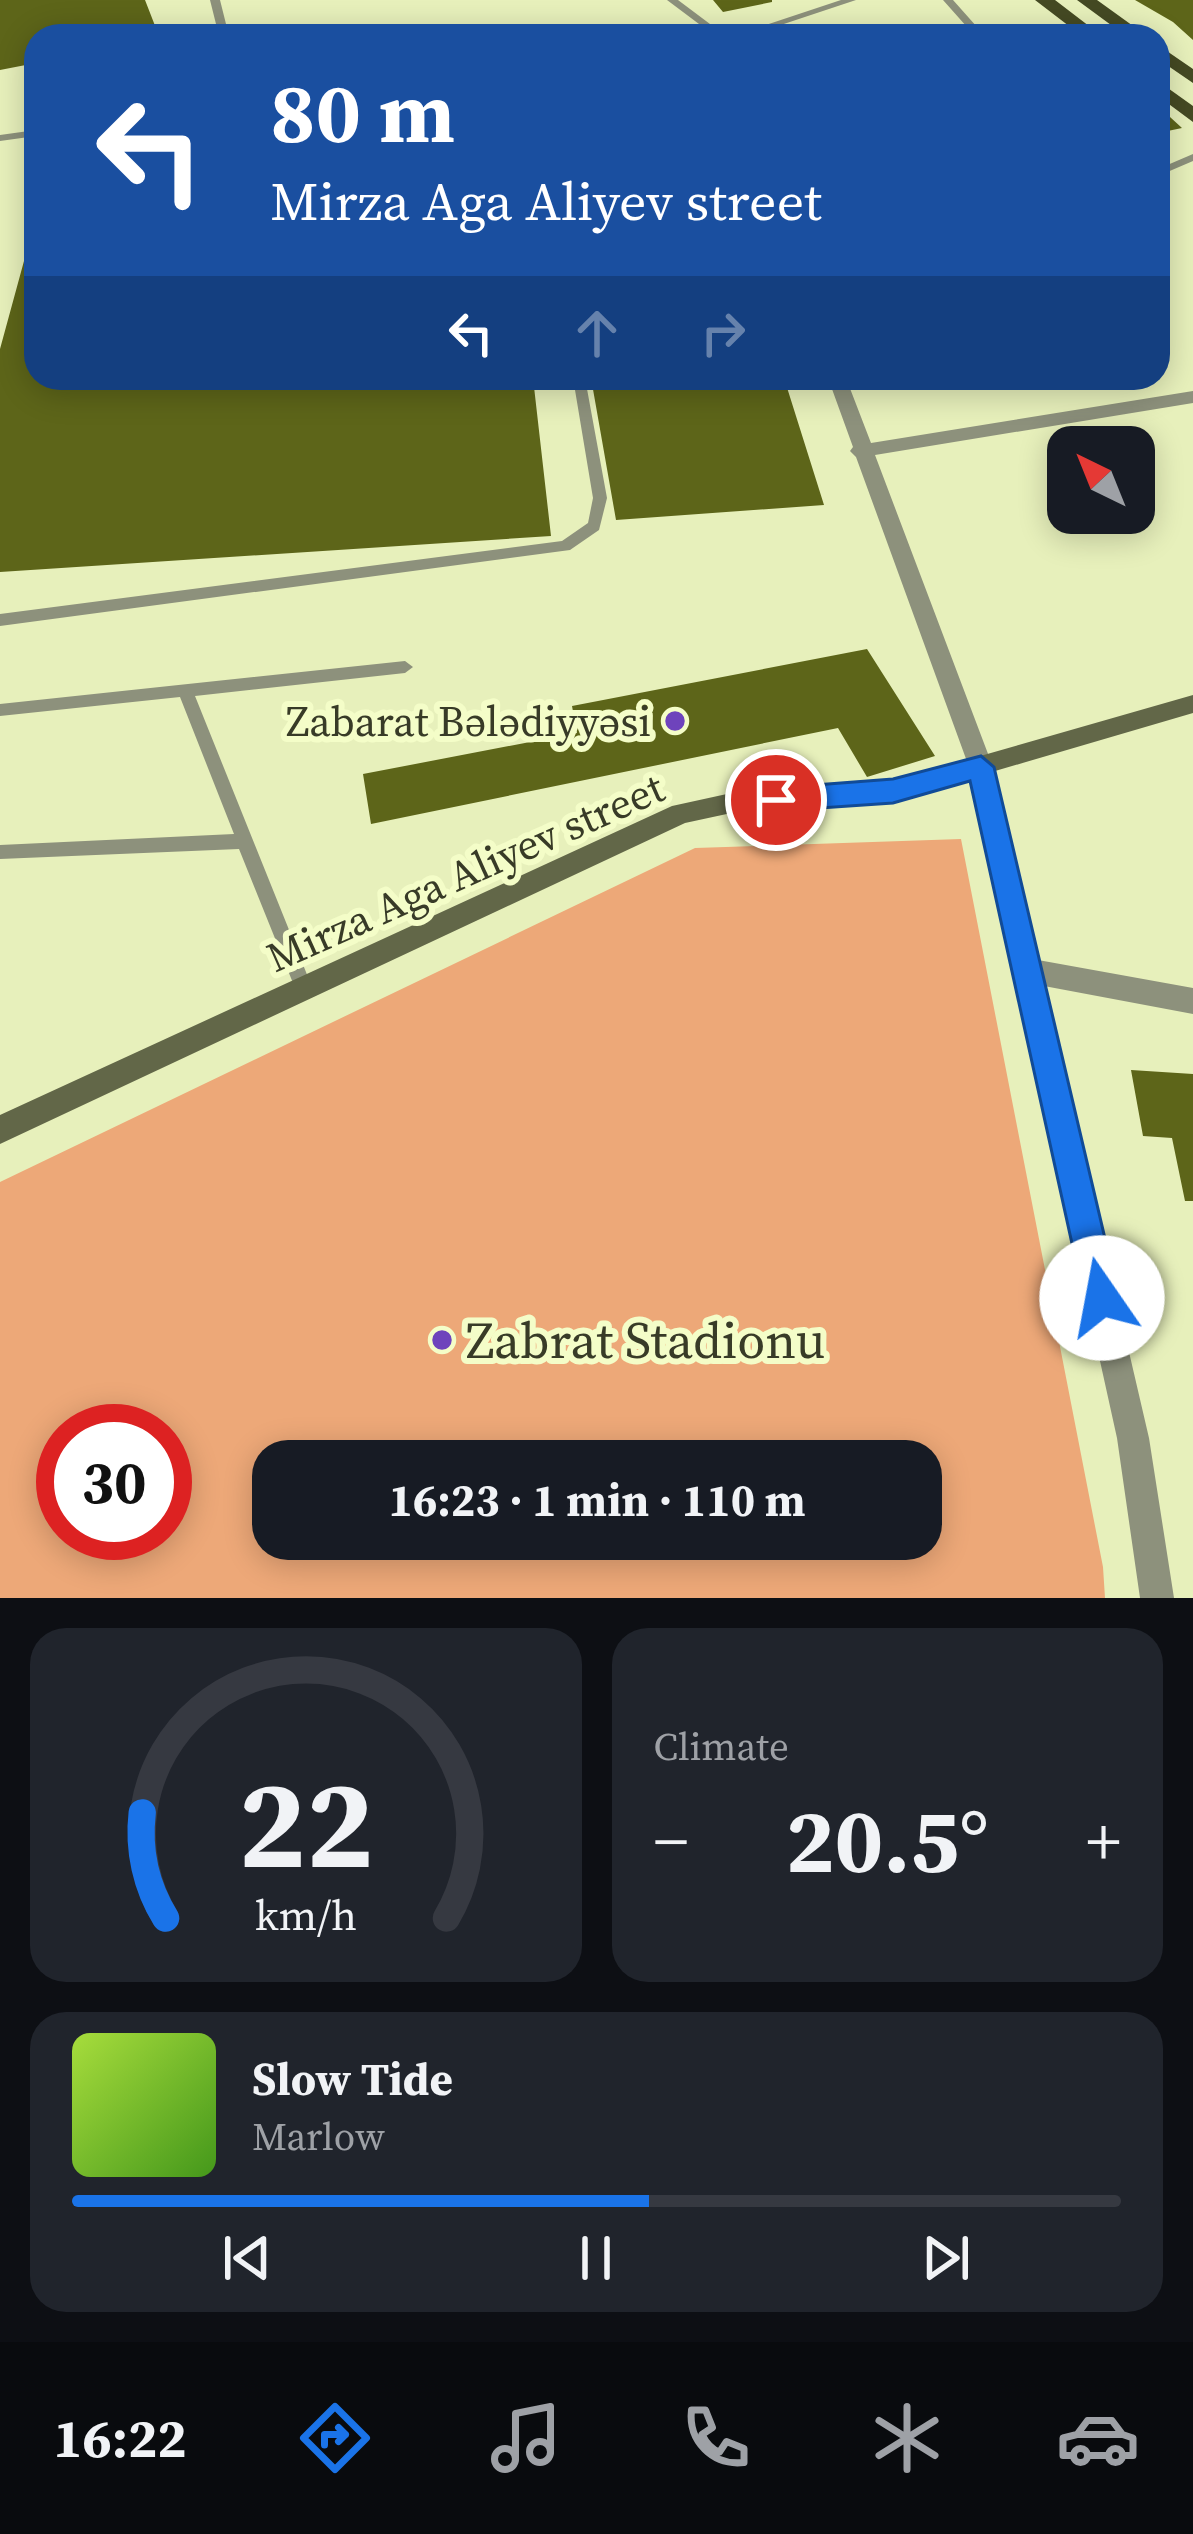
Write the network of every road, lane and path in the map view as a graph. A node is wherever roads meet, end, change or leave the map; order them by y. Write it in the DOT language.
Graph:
graph roads {
  1 [pos="672,0"];
  2 [pos="851,0"];
  3 [pos="948,0"];
  4 [pos="1044,0"];
  5 [pos="1086,0"];
  6 [pos="705,24"];
  7 [pos="776,24"];
  8 [pos="969,24"];
  9 [pos="1077,24"];
  10 [pos="1121,24"];
  11 [pos="581,390"];
  12 [pos="841,390"];
  13 [pos="1193,397"];
  14 [pos="860,451"];
  15 [pos="0,620"];
  16 [pos="406,667"];
  17 [pos="185,691"];
  18 [pos="1193,704"];
  19 [pos="0,710"];
  20 [pos="981,767"];
  21 [pos="245,841"];
  22 [pos="0,852"];
  23 [pos="1030,971"];
  24 [pos="303,987"];
  25 [pos="1193,1001"];
  26 [pos="0,1130"];
  27 [pos="1157,1598"];
  1 -- 6 [label="lane"];
  2 -- 7 [label="lane"];
  3 -- 8 [label="lane"];
  4 -- 9 [label="main road"];
  5 -- 10 [label="main road"];
  11 -- 15 [label="lane"];
  12 -- 14 [label="street"];
  13 -- 14 [label="street"];
  14 -- 20 [label="street"];
  16 -- 17 [label="lane"];
  17 -- 19 [label="lane"];
  17 -- 21 [label="lane"];
  18 -- 20 [label="street, Mirza Aga Aliyev street"];
  20 -- 23 [label="street"];
  20 -- 24 [label="street, Mirza Aga Aliyev street"];
  21 -- 22 [label="lane"];
  21 -- 24 [label="lane"];
  23 -- 25 [label="street"];
  23 -- 27 [label="street"];
  24 -- 26 [label="street, Mirza Aga Aliyev street"];
}
